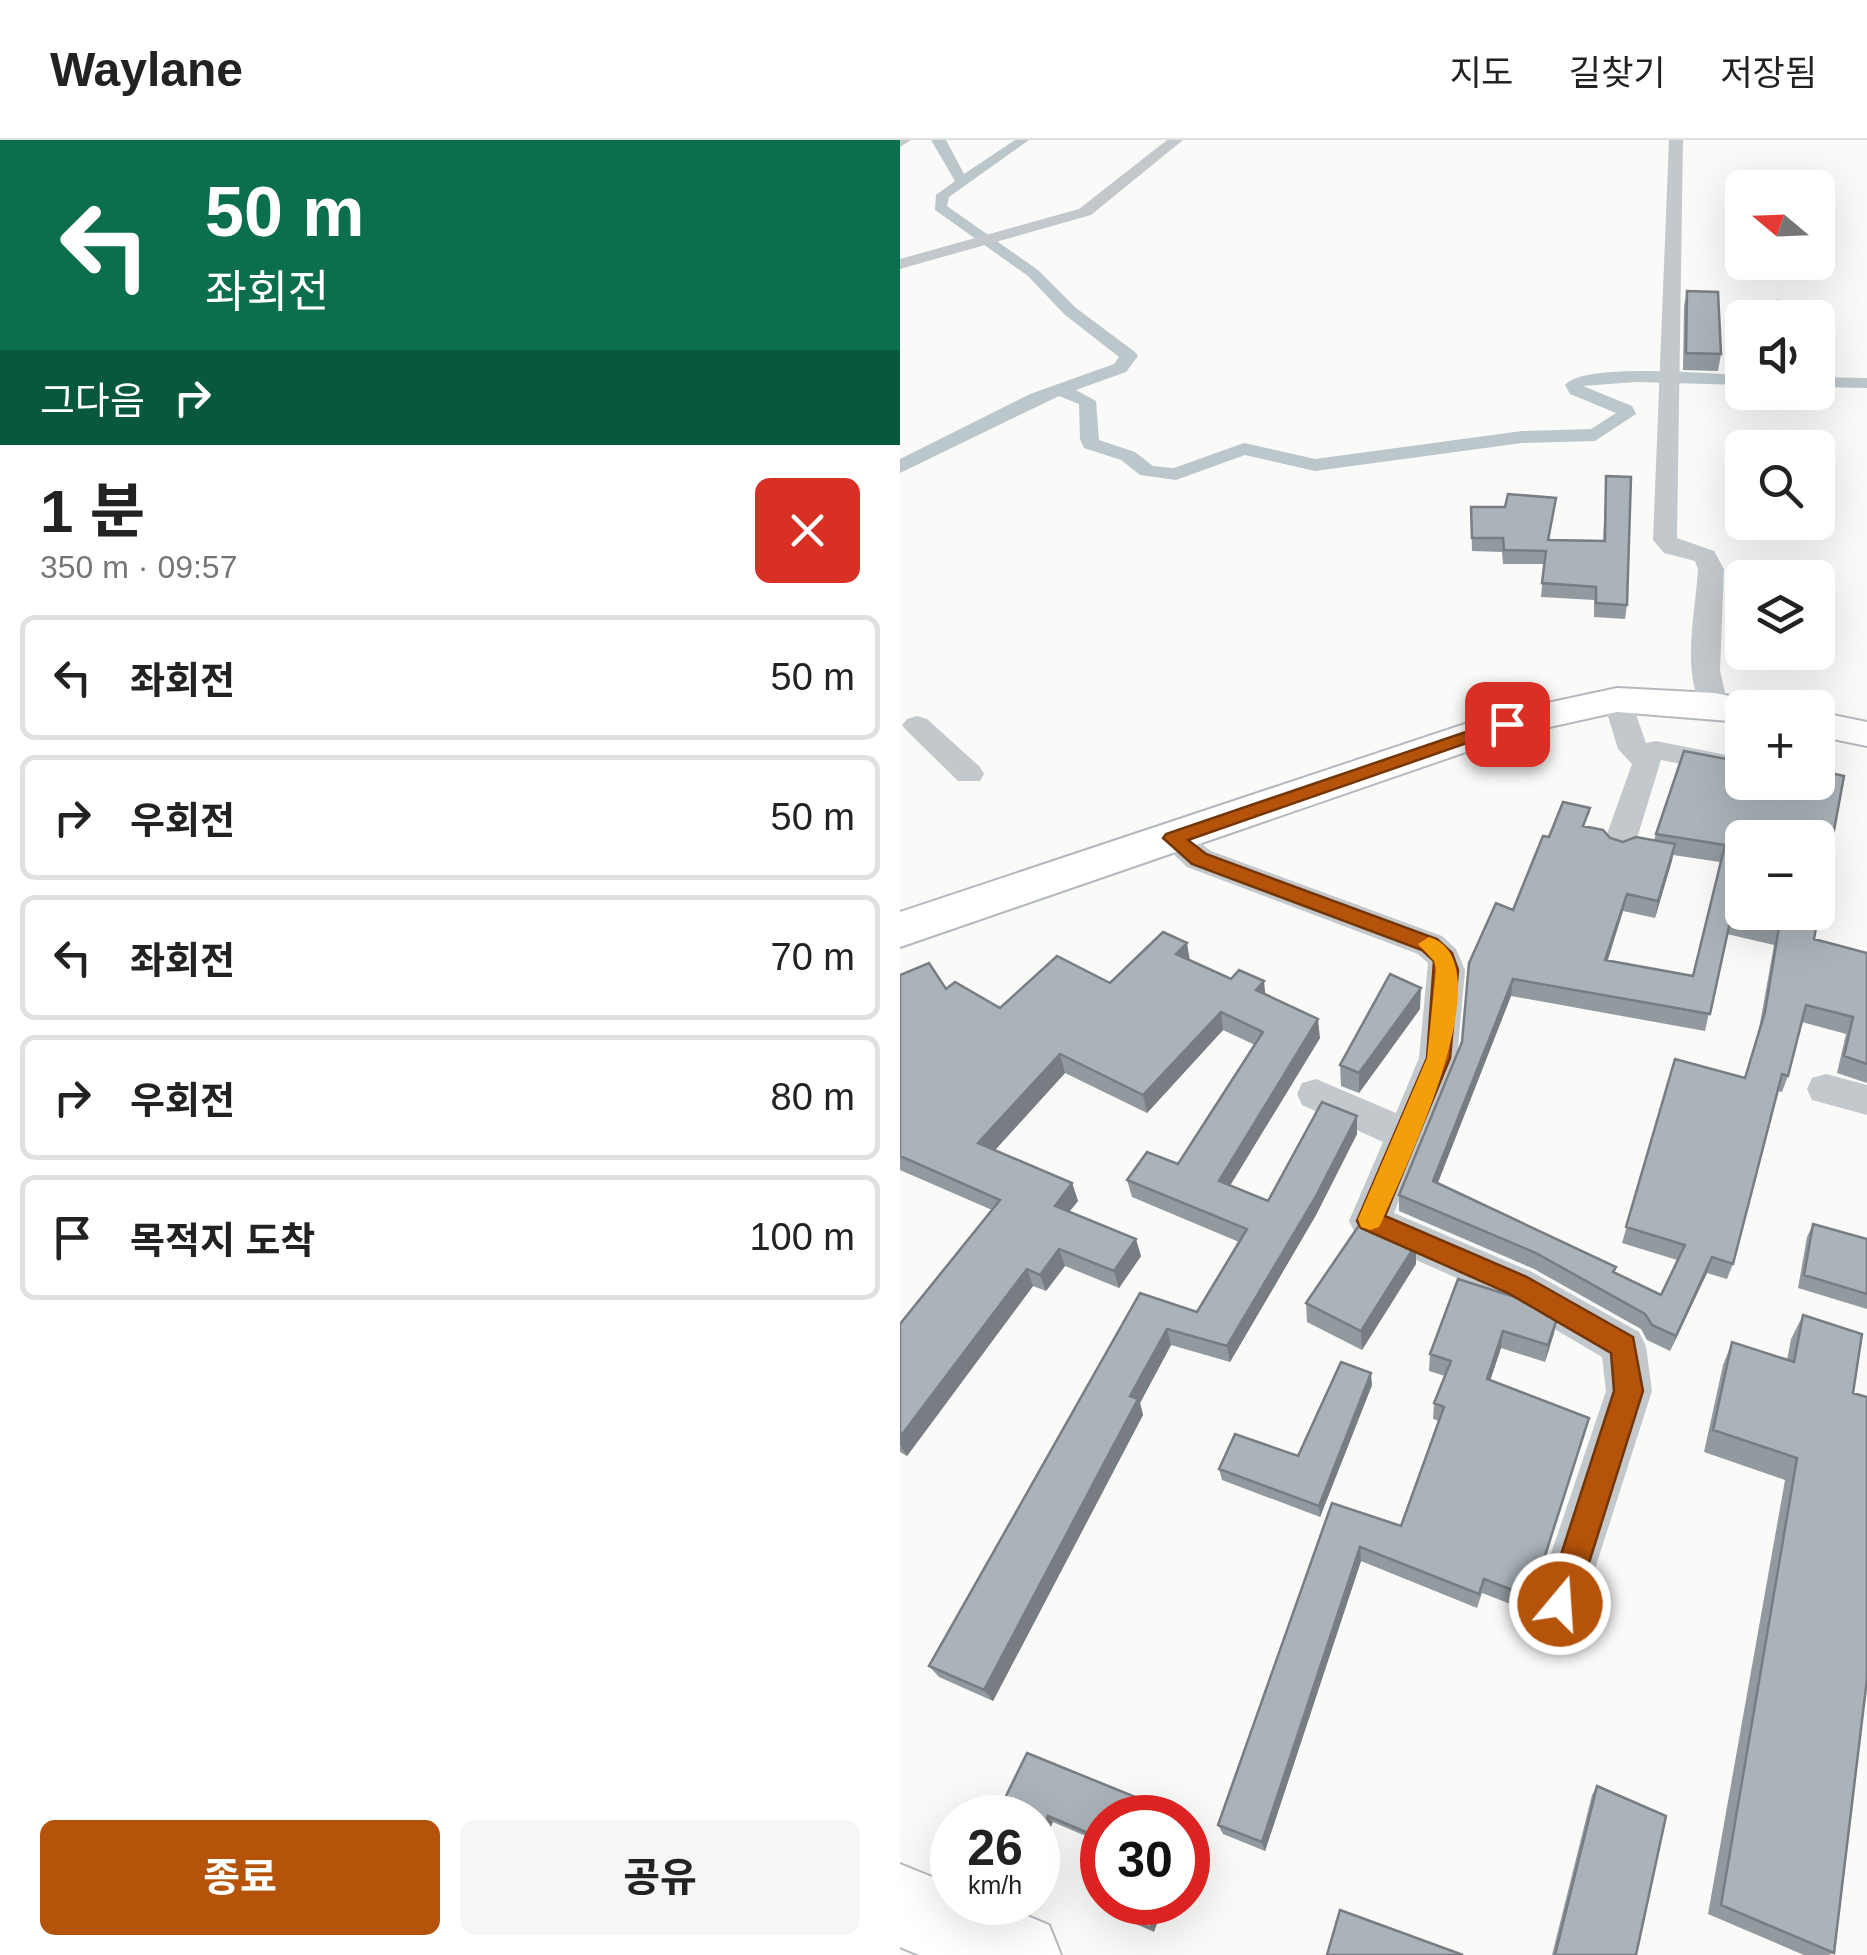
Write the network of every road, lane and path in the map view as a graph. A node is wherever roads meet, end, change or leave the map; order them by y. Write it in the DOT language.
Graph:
graph roads {
  1 [pos="1176,140"];
  2 [pos="1676,140"];
  3 [pos="900,264"];
  4 [pos="1618,700"];
  5 [pos="1725,703"];
  6 [pos="1725,708"];
  7 [pos="917,726"];
  8 [pos="1835,727"];
  9 [pos="1867,734"];
  10 [pos="1644,754"];
  11 [pos="1725,763"];
  12 [pos="969,774"];
  13 [pos="1173,838"];
  14 [pos="1618,846"];
  15 [pos="900,930"];
  16 [pos="1826,1089"];
  17 [pos="1316,1094"];
  18 [pos="1867,1100"];
  19 [pos="1406,1134"];
  20 [pos="1560,1604"];
  21 [pos="900,1905"];
  22 [pos="1019,1955"];
  1 -- 3 [label="street"];
  2 -- 5 [label="street"];
  4 -- 6 [label="street"];
  4 -- 10 [label="street"];
  4 -- 13 [label="street"];
  7 -- 12 [label="street"];
  8 -- 9 [label="street"];
  10 -- 11 [label="street"];
  10 -- 14 [label="street"];
  13 -- 15 [label="street"];
  13 -- 19 [label="street"];
  16 -- 18 [label="street"];
  17 -- 19 [label="street"];
  19 -- 20 [label="street"];
  21 -- 22 [label="street"];
}
